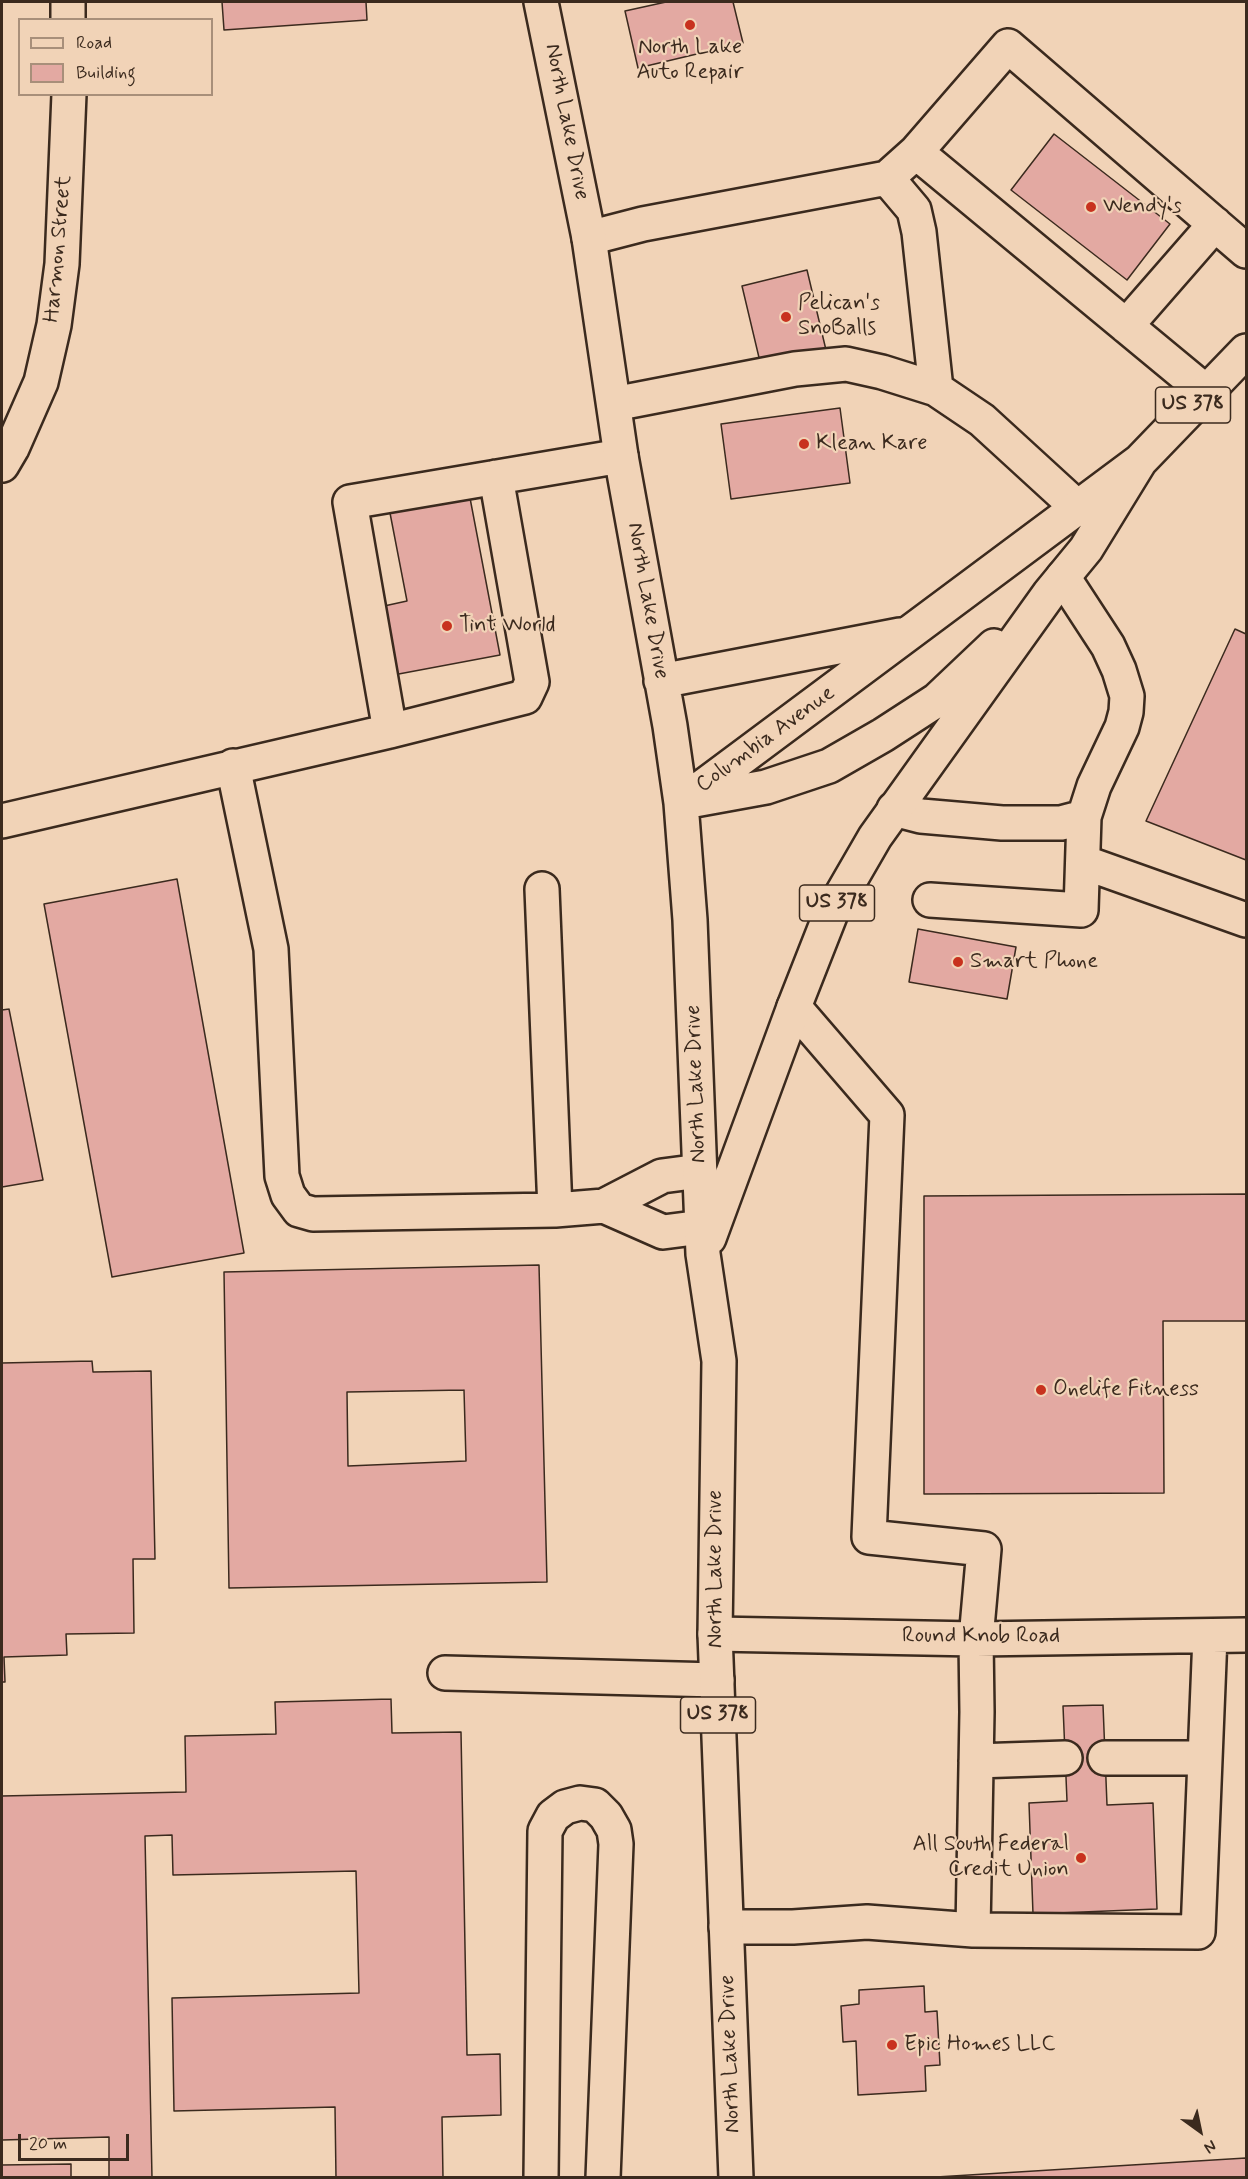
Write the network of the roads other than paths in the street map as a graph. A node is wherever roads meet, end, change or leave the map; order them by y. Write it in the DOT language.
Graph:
graph roads {
  1 [pos="68,2"];
  2 [pos="541,2"];
  3 [pos="68,18"];
  4 [pos="69,96"];
  5 [pos="916,152"];
  6 [pos="887,178"];
  7 [pos="1215,224"];
  8 [pos="589,238"];
  9 [pos="1246,251"];
  10 [pos="1126,326"];
  11 [pos="1246,351"];
  12 [pos="936,389"];
  13 [pos="1206,392"];
  14 [pos="614,404"];
  15 [pos="621,456"];
  16 [pos="1140,461"];
  17 [pos="2,465"];
  18 [pos="496,477"];
  19 [pos="1077,507"];
  20 [pos="1056,586"];
  21 [pos="910,633"];
  22 [pos="661,681"];
  23 [pos="390,730"];
  24 [pos="233,766"];
  25 [pos="681,803"];
  26 [pos="894,809"];
  27 [pos="1084,816"];
  28 [pos="2,821"];
  29 [pos="1083,862"];
  30 [pos="542,889"];
  31 [pos="930,900"];
  32 [pos="1246,920"];
  33 [pos="794,1007"];
  34 [pos="700,1171"];
  35 [pos="604,1206"];
  36 [pos="555,1210"];
  37 [pos="702,1240"];
  38 [pos="715,1634"];
  39 [pos="1246,1635"];
  40 [pos="1210,1636"];
  41 [pos="976,1639"];
  42 [pos="445,1673"];
  43 [pos="717,1680"];
  44 [pos="1065,1758"];
  45 [pos="1105,1758"];
  46 [pos="1204,1758"];
  47 [pos="976,1761"];
  48 [pos="726,1927"];
  49 [pos="973,1930"];
  50 [pos="541,2178"];
  51 [pos="603,2178"];
  52 [pos="736,2178"];
  1 -- 3 [label="main road"];
  2 -- 8 [label="main road, North Lake Drive"];
  4 -- 17 [label="main road, Harmon Street"];
  5 -- 6 [label="main road"];
  5 -- 7 [label="main road"];
  5 -- 10 [label="main road"];
  6 -- 8 [label="main road"];
  6 -- 12 [label="main road"];
  7 -- 9 [label="main road"];
  7 -- 10 [label="main road"];
  8 -- 14 [label="main road, North Lake Drive"];
  10 -- 13 [label="main road"];
  11 -- 13 [label="main road, Columbia Avenue / US 378"];
  12 -- 14 [label="main road"];
  12 -- 19 [label="main road"];
  13 -- 16 [label="main road, Columbia Avenue / US 378"];
  14 -- 15 [label="main road, North Lake Drive"];
  15 -- 18 [label="main road"];
  15 -- 22 [label="main road, North Lake Drive"];
  16 -- 19 [label="main road, Columbia Avenue / US 378"];
  16 -- 20 [label="main road, Columbia Avenue / US 378"];
  18 -- 23 [label="main road"];
  18 -- 23 [label="main road"];
  19 -- 21 [label="main road, Columbia Avenue / US 378"];
  20 -- 25 [label="main road, Columbia Avenue"];
  20 -- 26 [label="main road, Columbia Avenue / US 378"];
  20 -- 27 [label="main road"];
  21 -- 22 [label="main road"];
  21 -- 25 [label="main road, Columbia Avenue / US 378"];
  22 -- 25 [label="main road, North Lake Drive / US 378"];
  23 -- 24 [label="main road"];
  24 -- 28 [label="main road"];
  24 -- 36 [label="main road"];
  25 -- 34 [label="main road, North Lake Drive / US 378"];
  26 -- 27 [label="main road"];
  26 -- 33 [label="main road, Columbia Avenue / US 378"];
  27 -- 29 [label="main road"];
  29 -- 31 [label="main road"];
  29 -- 32 [label="main road"];
  30 -- 36 [label="main road"];
  33 -- 37 [label="main road, Columbia Avenue / US 378"];
  33 -- 41 [label="main road"];
  34 -- 35 [label="main road"];
  34 -- 37 [label="main road, North Lake Drive / US 378"];
  35 -- 36 [label="main road"];
  35 -- 37 [label="main road"];
  37 -- 38 [label="main road, North Lake Drive / US 378"];
  38 -- 41 [label="main road, Round Knob Road"];
  38 -- 43 [label="main road, North Lake Drive / US 378"];
  39 -- 40 [label="main road, Round Knob Road"];
  40 -- 41 [label="main road, Round Knob Road"];
  40 -- 46 [label="main road"];
  41 -- 47 [label="main road"];
  42 -- 43 [label="main road"];
  43 -- 48 [label="main road, North Lake Drive / US 378"];
  44 -- 47 [label="main road"];
  45 -- 46 [label="main road"];
  46 -- 49 [label="main road"];
  47 -- 49 [label="main road"];
  48 -- 49 [label="main road"];
  48 -- 52 [label="main road, North Lake Drive / US 378"];
  50 -- 51 [label="main road"];
}
